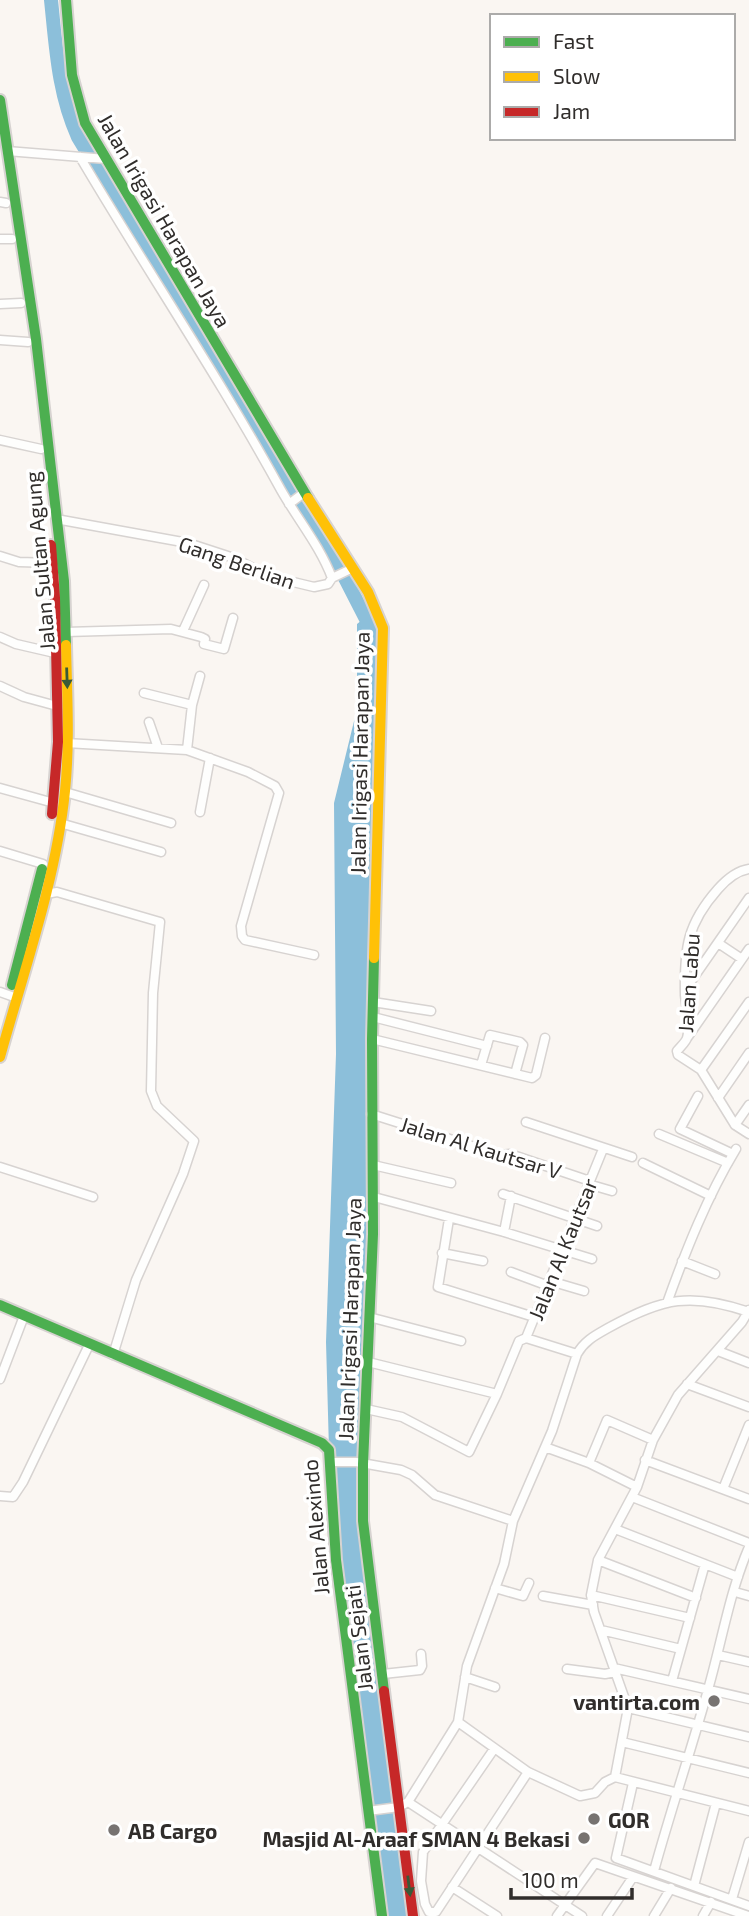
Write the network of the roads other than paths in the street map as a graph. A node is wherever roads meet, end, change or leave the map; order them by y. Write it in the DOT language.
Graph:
graph roads {
  1 [pos="66,0"];
  2 [pos="0,100"];
  3 [pos="1,123"];
  4 [pos="4,152"];
  5 [pos="84,158"];
  6 [pos="103,159"];
  7 [pos="3,202"];
  8 [pos="12,244"];
  9 [pos="161,274"];
  10 [pos="21,303"];
  11 [pos="0,304"];
  12 [pos="0,340"];
  13 [pos="28,342"];
  14 [pos="253,421"];
  15 [pos="0,440"];
  16 [pos="41,449"];
  17 [pos="304,493"];
  18 [pos="291,502"];
  19 [pos="56,519"];
  20 [pos="0,556"];
  21 [pos="52,563"];
  22 [pos="350,569"];
  23 [pos="335,577"];
  24 [pos="204,585"];
  25 [pos="233,618"];
  26 [pos="183,631"];
  27 [pos="66,632"];
  28 [pos="0,637"];
  29 [pos="55,653"];
  30 [pos="200,676"];
  31 [pos="0,686"];
  32 [pos="144,693"];
  33 [pos="192,705"];
  34 [pos="57,706"];
  35 [pos="149,722"];
  36 [pos="63,743"];
  37 [pos="158,748"];
  38 [pos="187,750"];
  39 [pos="210,758"];
  40 [pos="0,788"];
  41 [pos="65,792"];
  42 [pos="54,803"];
  43 [pos="200,812"];
  44 [pos="60,823"];
  45 [pos="171,823"];
  46 [pos="0,850"];
  47 [pos="161,852"];
  48 [pos="43,864"];
  49 [pos="749,869"];
  50 [pos="46,894"];
  51 [pos="749,898"];
  52 [pos="718,943"];
  53 [pos="314,955"];
  54 [pos="746,956"];
  55 [pos="685,989"];
  56 [pos="9,996"];
  57 [pos="373,1002"];
  58 [pos="749,1002"];
  59 [pos="431,1012"];
  60 [pos="373,1017"];
  61 [pos="0,1026"];
  62 [pos="545,1038"];
  63 [pos="687,1038"];
  64 [pos="372,1039"];
  65 [pos="487,1046"];
  66 [pos="749,1053"];
  67 [pos="0,1057"];
  68 [pos="481,1065"];
  69 [pos="701,1070"];
  70 [pos="515,1074"];
  71 [pos="698,1096"];
  72 [pos="718,1098"];
  73 [pos="749,1105"];
  74 [pos="372,1114"];
  75 [pos="526,1122"];
  76 [pos="735,1125"];
  77 [pos="659,1134"];
  78 [pos="749,1134"];
  79 [pos="603,1149"];
  80 [pos="632,1157"];
  81 [pos="643,1163"];
  82 [pos="728,1163"];
  83 [pos="373,1166"];
  84 [pos="0,1167"];
  85 [pos="589,1182"];
  86 [pos="451,1183"];
  87 [pos="612,1191"];
  88 [pos="711,1196"];
  89 [pos="93,1197"];
  90 [pos="374,1197"];
  91 [pos="575,1217"];
  92 [pos="449,1219"];
  93 [pos="597,1226"];
  94 [pos="504,1232"];
  95 [pos="564,1249"];
  96 [pos="442,1253"];
  97 [pos="592,1259"];
  98 [pos="483,1261"];
  99 [pos="682,1261"];
  100 [pos="511,1272"];
  101 [pos="715,1274"];
  102 [pos="548,1283"];
  103 [pos="584,1292"];
  104 [pos="667,1303"];
  105 [pos="0,1305"];
  106 [pos="749,1311"];
  107 [pos="24,1316"];
  108 [pos="369,1317"];
  109 [pos="534,1317"];
  110 [pos="526,1338"];
  111 [pos="461,1341"];
  112 [pos="89,1345"];
  113 [pos="718,1351"];
  114 [pos="577,1354"];
  115 [pos="113,1355"];
  116 [pos="368,1362"];
  117 [pos="749,1363"];
  118 [pos="0,1380"];
  119 [pos="687,1384"];
  120 [pos="497,1394"];
  121 [pos="749,1407"];
  122 [pos="366,1409"];
  123 [pos="749,1425"];
  124 [pos="653,1440"];
  125 [pos="545,1447"];
  126 [pos="645,1460"];
  127 [pos="337,1462"];
  128 [pos="360,1463"];
  129 [pos="589,1463"];
  130 [pos="637,1488"];
  131 [pos="723,1489"];
  132 [pos="0,1496"];
  133 [pos="632,1497"];
  134 [pos="749,1500"];
  135 [pos="513,1521"];
  136 [pos="615,1529"];
  137 [pos="748,1549"];
  138 [pos="598,1560"];
  139 [pos="705,1564"];
  140 [pos="738,1577"];
  141 [pos="529,1583"];
  142 [pos="495,1588"];
  143 [pos="734,1592"];
  144 [pos="591,1595"];
  145 [pos="543,1596"];
  146 [pos="749,1597"];
  147 [pos="696,1598"];
  148 [pos="593,1605"];
  149 [pos="690,1618"];
  150 [pos="601,1630"];
  151 [pos="681,1649"];
  152 [pos="421,1654"];
  153 [pos="718,1655"];
  154 [pos="749,1662"];
  155 [pos="567,1670"];
  156 [pos="615,1670"];
  157 [pos="383,1674"];
  158 [pos="465,1677"];
  159 [pos="672,1681"];
  160 [pos="495,1687"];
  161 [pos="708,1689"];
  162 [pos="749,1699"];
  163 [pos="628,1707"];
  164 [pos="458,1721"];
  165 [pos="697,1724"];
  166 [pos="749,1737"];
  167 [pos="622,1742"];
  168 [pos="495,1749"];
  169 [pos="686,1759"];
  170 [pos="527,1772"];
  171 [pos="749,1773"];
  172 [pos="615,1777"];
  173 [pos="633,1783"];
  174 [pos="675,1793"];
  175 [pos="716,1803"];
  176 [pos="399,1806"];
  177 [pos="372,1811"];
  178 [pos="749,1811"];
  179 [pos="442,1824"];
  180 [pos="749,1842"];
  181 [pos="477,1848"];
  182 [pos="643,1874"];
  183 [pos="694,1886"];
  184 [pos="452,1887"];
  185 [pos="671,1888"];
  186 [pos="732,1899"];
  187 [pos="711,1902"];
  188 [pos="565,1904"];
  189 [pos="749,1906"];
  190 [pos="382,1916"];
  191 [pos="413,1916"];
  192 [pos="496,1916"];
  193 [pos="557,1916"];
  194 [pos="582,1916"];
  195 [pos="607,1916"];
  196 [pos="654,1916"];
  197 [pos="703,1916"];
  198 [pos="748,1916"];
  1 -- 6 [label="main road, Jalan Irigasi Harapan Jaya"];
  2 -- 3 [label="main road, Jalan Sultan Agung"];
  3 -- 4 [label="main road, Jalan Sultan Agung"];
  4 -- 5 [label="street"];
  4 -- 7 [label="main road, Jalan Sultan Agung"];
  4 -- 8 [label="main road, Jalan Sultan Agung"];
  5 -- 6 [label="street"];
  5 -- 9 [label="street"];
  6 -- 9 [label="main road, Jalan Irigasi Harapan Jaya"];
  7 -- 8 [label="main road, Jalan Sultan Agung"];
  8 -- 10 [label="main road, Jalan Sultan Agung"];
  8 -- 19 [label="main road, Jalan Sultan Agung"];
  9 -- 14 [label="main road, Jalan Irigasi Harapan Jaya"];
  9 -- 14 [label="street"];
  10 -- 11 [label="street"];
  10 -- 13 [label="main road, Jalan Sultan Agung"];
  12 -- 13 [label="street"];
  13 -- 16 [label="main road, Jalan Sultan Agung"];
  14 -- 17 [label="main road, Jalan Irigasi Harapan Jaya"];
  14 -- 18 [label="street"];
  15 -- 16 [label="street"];
  16 -- 21 [label="main road, Jalan Sultan Agung"];
  17 -- 18 [label="street"];
  17 -- 22 [label="main road, Jalan Irigasi Harapan Jaya"];
  18 -- 23 [label="street"];
  19 -- 23 [label="street, Gang Berlian"];
  19 -- 27 [label="main road, Jalan Sultan Agung"];
  20 -- 21 [label="street"];
  21 -- 29 [label="main road, Jalan Sultan Agung"];
  22 -- 23 [label="street, Gang Berlian"];
  22 -- 57 [label="main road, Jalan Irigasi Harapan Jaya"];
  24 -- 26 [label="street"];
  25 -- 26 [label="street"];
  26 -- 27 [label="street"];
  27 -- 36 [label="main road, Jalan Sultan Agung, one-way"];
  28 -- 29 [label="street"];
  29 -- 34 [label="main road, Jalan Sultan Agung"];
  30 -- 33 [label="street"];
  31 -- 34 [label="street"];
  32 -- 33 [label="street"];
  33 -- 38 [label="street"];
  34 -- 36 [label="main road, Jalan Sultan Agung"];
  35 -- 37 [label="street"];
  36 -- 37 [label="street"];
  36 -- 41 [label="main road, Jalan Sultan Agung"];
  36 -- 42 [label="main road, Jalan Sultan Agung"];
  37 -- 38 [label="street"];
  38 -- 39 [label="street"];
  39 -- 43 [label="street"];
  39 -- 53 [label="street"];
  40 -- 42 [label="street"];
  41 -- 44 [label="main road, Jalan Sultan Agung"];
  41 -- 45 [label="street"];
  42 -- 48 [label="main road, Jalan Sultan Agung"];
  44 -- 47 [label="street"];
  44 -- 50 [label="main road, Jalan Sultan Agung"];
  46 -- 48 [label="street"];
  48 -- 56 [label="main road, Jalan Sultan Agung"];
  49 -- 55 [label="street, Jalan Labu"];
  50 -- 56 [label="main road, Jalan Sultan Agung"];
  50 -- 115 [label="street"];
  51 -- 52 [label="street"];
  52 -- 54 [label="street"];
  52 -- 55 [label="street"];
  54 -- 63 [label="street"];
  55 -- 63 [label="street, Jalan Labu"];
  56 -- 61 [label="main road, Jalan Sultan Agung"];
  56 -- 67 [label="main road, Jalan Sultan Agung"];
  57 -- 59 [label="street"];
  57 -- 60 [label="main road, Jalan Irigasi Harapan Jaya"];
  58 -- 69 [label="street"];
  60 -- 64 [label="main road, Jalan Irigasi Harapan Jaya"];
  60 -- 65 [label="street"];
  62 -- 70 [label="street"];
  63 -- 69 [label="street, Jalan Labu"];
  64 -- 68 [label="street"];
  64 -- 74 [label="main road, Jalan Irigasi Harapan Jaya"];
  65 -- 68 [label="street"];
  65 -- 70 [label="street"];
  66 -- 72 [label="street"];
  68 -- 70 [label="street"];
  69 -- 72 [label="street, Jalan Labu"];
  71 -- 82 [label="street"];
  72 -- 76 [label="street, Jalan Labu"];
  73 -- 76 [label="street"];
  74 -- 83 [label="main road, Jalan Irigasi Harapan Jaya"];
  74 -- 85 [label="street, Jalan Al Kautsar V"];
  75 -- 79 [label="street"];
  76 -- 78 [label="street, Jalan Labu"];
  77 -- 82 [label="street"];
  79 -- 80 [label="street"];
  79 -- 85 [label="street, Jalan Al Kautsar"];
  81 -- 88 [label="street"];
  82 -- 88 [label="street"];
  83 -- 86 [label="street"];
  83 -- 90 [label="main road, Jalan Irigasi Harapan Jaya"];
  84 -- 89 [label="street"];
  85 -- 87 [label="street, Jalan Al Kautsar V"];
  85 -- 91 [label="street, Jalan Al Kautsar"];
  88 -- 99 [label="street"];
  90 -- 92 [label="street"];
  90 -- 108 [label="main road, Jalan Irigasi Harapan Jaya"];
  91 -- 93 [label="street"];
  91 -- 94 [label="street"];
  91 -- 95 [label="street, Jalan Al Kautsar"];
  92 -- 94 [label="street"];
  92 -- 96 [label="street"];
  94 -- 95 [label="street"];
  95 -- 97 [label="street"];
  95 -- 102 [label="street, Jalan Al Kautsar"];
  96 -- 98 [label="street"];
  96 -- 109 [label="street"];
  99 -- 101 [label="street"];
  99 -- 104 [label="street"];
  100 -- 102 [label="street"];
  102 -- 103 [label="street"];
  102 -- 109 [label="street, Jalan Al Kautsar"];
  104 -- 106 [label="street"];
  104 -- 114 [label="street"];
  105 -- 107 [label="main road, Jalan Alexindo"];
  106 -- 113 [label="street"];
  107 -- 112 [label="main road, Jalan Alexindo"];
  107 -- 118 [label="street"];
  108 -- 111 [label="street"];
  108 -- 116 [label="main road, Jalan Irigasi Harapan Jaya"];
  109 -- 110 [label="street, Jalan Al Kautsar"];
  110 -- 114 [label="street, Jalan Al Kautsar"];
  110 -- 120 [label="street"];
  112 -- 115 [label="main road, Jalan Alexindo"];
  112 -- 132 [label="street"];
  113 -- 117 [label="street"];
  113 -- 119 [label="street"];
  114 -- 125 [label="street"];
  115 -- 127 [label="main road, Jalan Alexindo"];
  116 -- 120 [label="street"];
  116 -- 122 [label="main road, Jalan Irigasi Harapan Jaya"];
  119 -- 121 [label="street"];
  119 -- 124 [label="street"];
  120 -- 122 [label="street"];
  122 -- 128 [label="main road, Jalan Irigasi Harapan Jaya"];
  123 -- 131 [label="street"];
  124 -- 126 [label="street"];
  124 -- 129 [label="street"];
  125 -- 129 [label="street"];
  125 -- 135 [label="street"];
  126 -- 130 [label="street"];
  126 -- 131 [label="street"];
  127 -- 128 [label="street"];
  127 -- 177 [label="main road, Jalan Alexindo"];
  128 -- 135 [label="street"];
  128 -- 157 [label="main road, Jalan Sejati"];
  129 -- 130 [label="street"];
  130 -- 133 [label="street"];
  131 -- 134 [label="street"];
  133 -- 136 [label="street"];
  133 -- 137 [label="street"];
  135 -- 142 [label="street"];
  136 -- 138 [label="street"];
  136 -- 139 [label="street"];
  137 -- 140 [label="street"];
  138 -- 144 [label="street"];
  138 -- 147 [label="street"];
  139 -- 140 [label="street"];
  139 -- 147 [label="street"];
  140 -- 143 [label="street"];
  141 -- 142 [label="street"];
  142 -- 158 [label="street"];
  143 -- 146 [label="street"];
  143 -- 153 [label="street"];
  144 -- 148 [label="street"];
  144 -- 149 [label="street"];
  145 -- 148 [label="street"];
  147 -- 149 [label="street"];
  148 -- 150 [label="street"];
  149 -- 151 [label="street"];
  150 -- 151 [label="street"];
  150 -- 156 [label="street"];
  151 -- 159 [label="street"];
  152 -- 157 [label="street"];
  153 -- 154 [label="street"];
  153 -- 161 [label="street"];
  155 -- 156 [label="street"];
  156 -- 159 [label="street"];
  156 -- 163 [label="street"];
  157 -- 176 [label="main road, Jalan Sejati"];
  158 -- 160 [label="street"];
  158 -- 164 [label="street"];
  159 -- 161 [label="street"];
  161 -- 162 [label="street"];
  161 -- 165 [label="street"];
  163 -- 165 [label="street"];
  163 -- 167 [label="street"];
  164 -- 168 [label="street"];
  164 -- 176 [label="street"];
  165 -- 166 [label="street"];
  165 -- 169 [label="street"];
  167 -- 169 [label="street"];
  167 -- 172 [label="street"];
  168 -- 170 [label="street"];
  168 -- 179 [label="street"];
  169 -- 171 [label="street"];
  169 -- 174 [label="street"];
  170 -- 172 [label="street"];
  170 -- 181 [label="street"];
  172 -- 173 [label="street"];
  173 -- 174 [label="street"];
  173 -- 182 [label="street"];
  174 -- 175 [label="street"];
  174 -- 182 [label="street"];
  175 -- 178 [label="street"];
  175 -- 183 [label="street"];
  176 -- 177 [label="street"];
  176 -- 179 [label="street"];
  176 -- 191 [label="main road, Jalan Sejati, one-way"];
  177 -- 190 [label="main road, Jalan Alexindo"];
  179 -- 181 [label="street"];
  179 -- 184 [label="street"];
  180 -- 186 [label="street"];
  181 -- 184 [label="street"];
  181 -- 188 [label="street"];
  182 -- 183 [label="street"];
  182 -- 185 [label="street"];
  182 -- 188 [label="street"];
  182 -- 195 [label="street"];
  183 -- 186 [label="street"];
  184 -- 192 [label="street"];
  185 -- 187 [label="street"];
  185 -- 196 [label="street"];
  186 -- 189 [label="street"];
  187 -- 197 [label="street"];
  187 -- 198 [label="street"];
  188 -- 193 [label="street"];
  188 -- 194 [label="street"];
}
